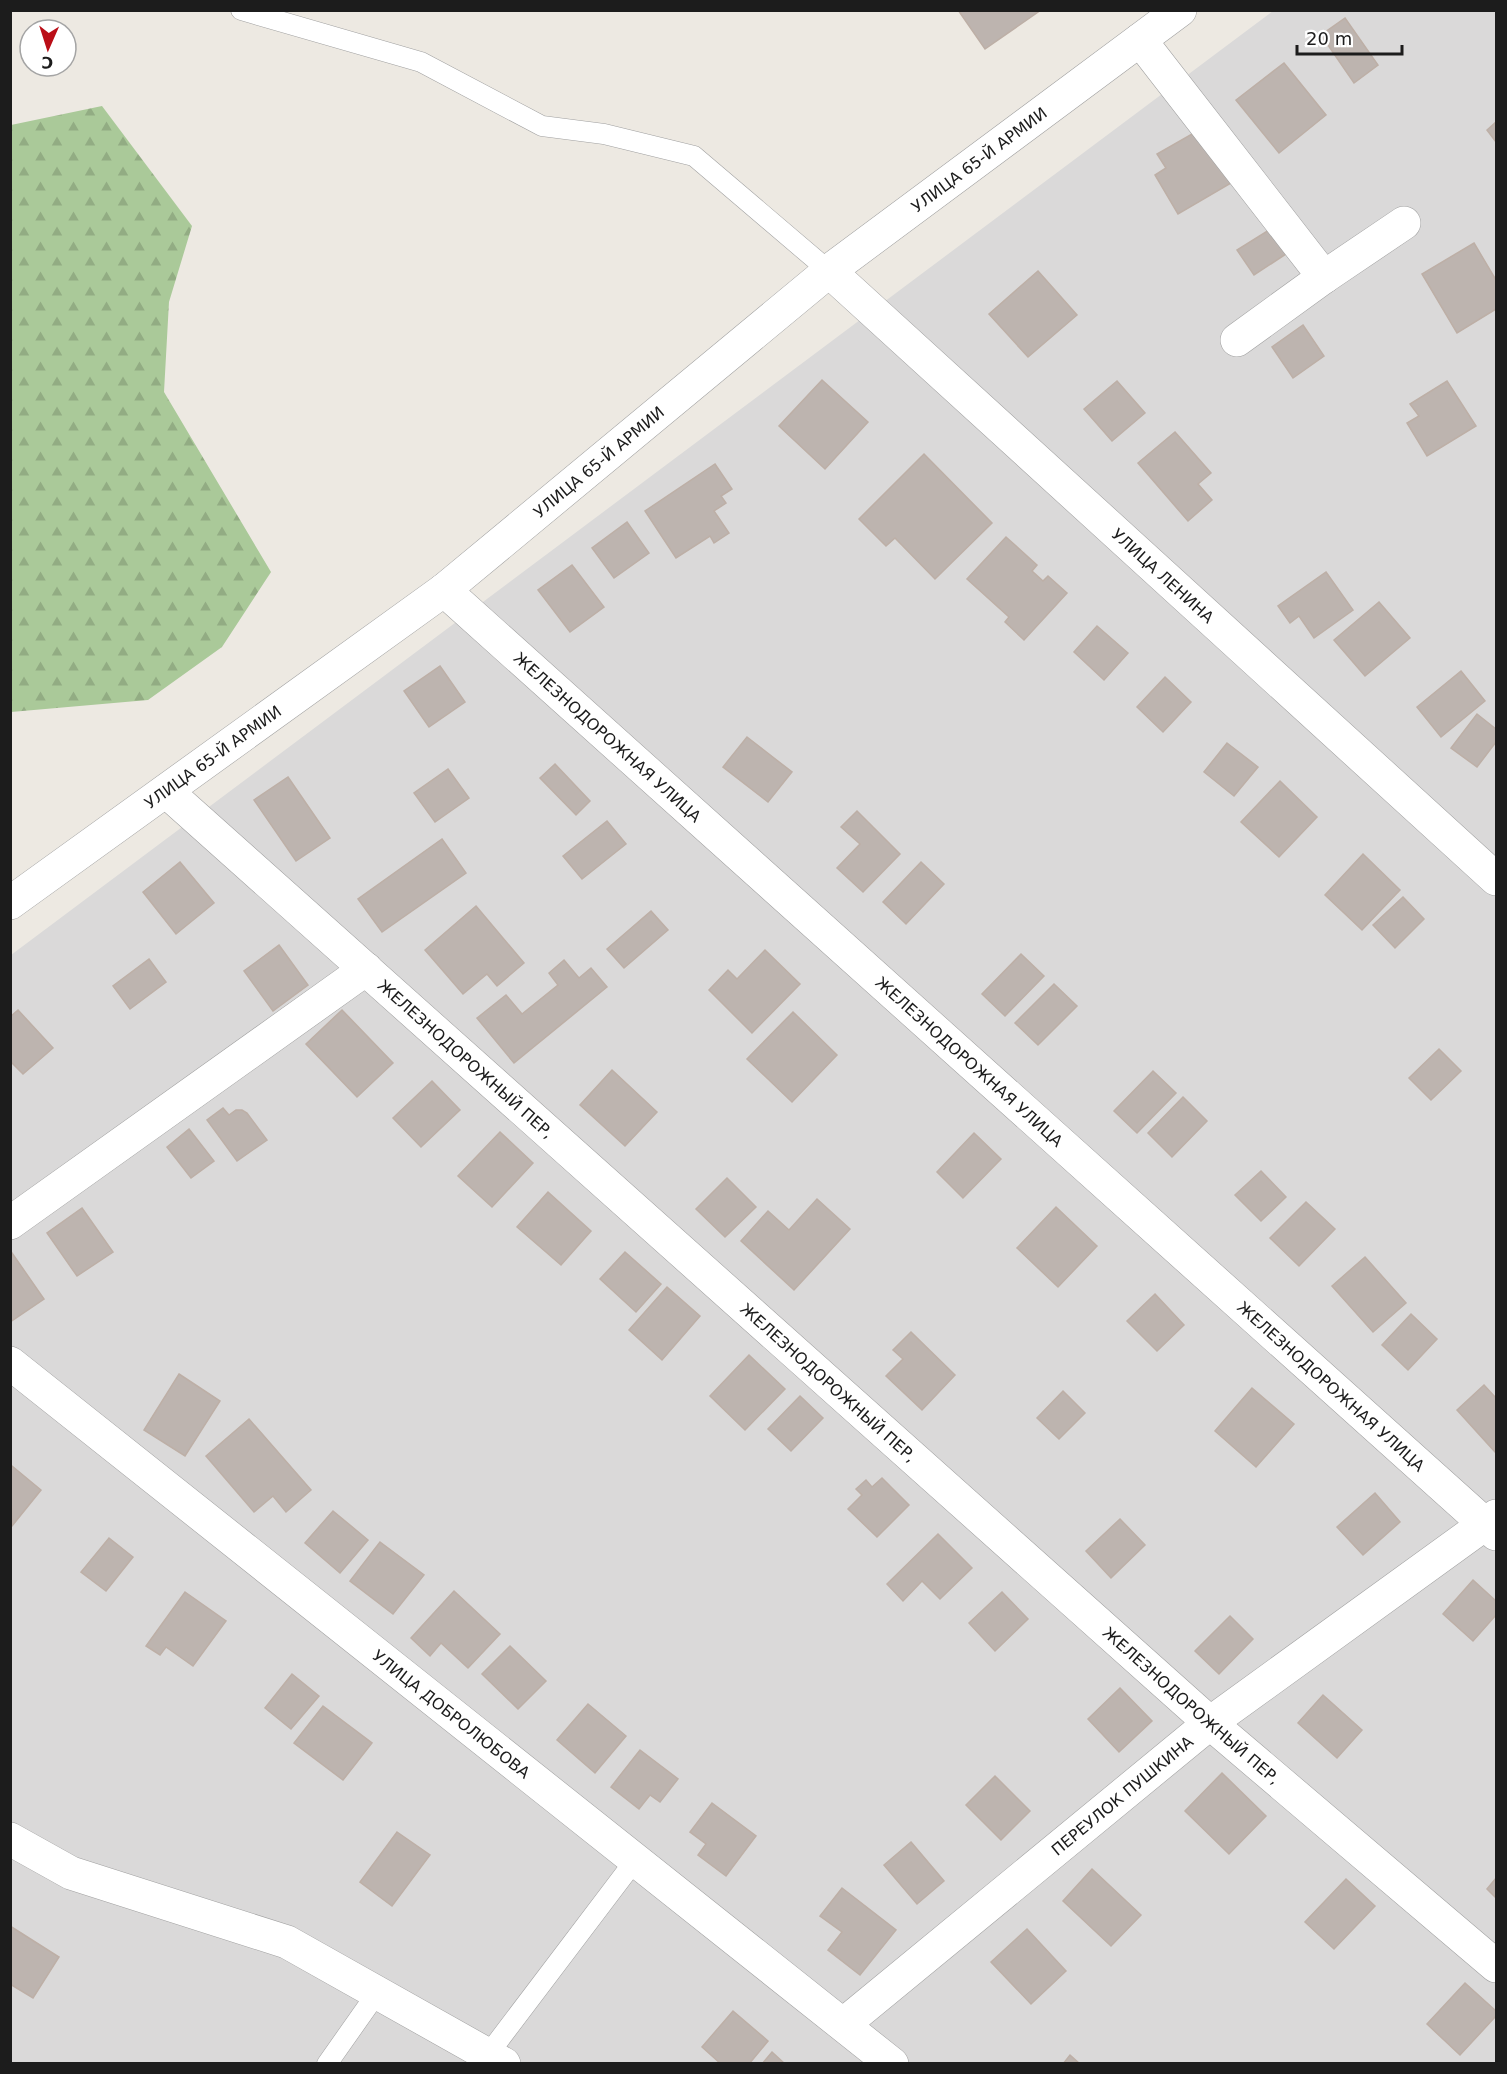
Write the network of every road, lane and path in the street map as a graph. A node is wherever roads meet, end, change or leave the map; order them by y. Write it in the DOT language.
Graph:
graph roads {
  1 [pos="241,10"];
  2 [pos="1180,10"];
  3 [pos="1140,40"];
  4 [pos="1404,223"];
  5 [pos="829,271"];
  6 [pos="1324,277"];
  7 [pos="1238,340"];
  8 [pos="444,590"];
  9 [pos="166,791"];
  10 [pos="1497,879"];
  11 [pos="10,903"];
  12 [pos="366,969"];
  13 [pos="10,1223"];
  14 [pos="10,1363"];
  15 [pos="1493,1525"];
  16 [pos="1210,1723"];
  17 [pos="10,1839"];
  18 [pos="636,1859"];
  19 [pos="1497,1966"];
  20 [pos="377,1992"];
  21 [pos="844,2024"];
  22 [pos="491,2061"];
  23 [pos="327,2064"];
  24 [pos="892,2064"];
  1 -- 5 [label="lane"];
  2 -- 3 [label="street, УЛИЦА 65-Й АРМИИ"];
  3 -- 5 [label="street, УЛИЦА 65-Й АРМИИ"];
  3 -- 6 [label="street"];
  4 -- 6 [label="street"];
  5 -- 8 [label="street, УЛИЦА 65-Й АРМИИ"];
  5 -- 10 [label="street, УЛИЦА ЛЕНИНА"];
  6 -- 7 [label="street"];
  8 -- 9 [label="street, УЛИЦА 65-Й АРМИИ"];
  8 -- 15 [label="street, ЖЕЛЕЗНОДОРОЖНАЯ УЛИЦА"];
  9 -- 11 [label="street, УЛИЦА 65-Й АРМИИ"];
  9 -- 12 [label="street, ЖЕЛЕЗНОДОРОЖНЫЙ ПЕР,"];
  12 -- 13 [label="street"];
  12 -- 16 [label="street, ЖЕЛЕЗНОДОРОЖНЫЙ ПЕР,"];
  14 -- 18 [label="street, УЛИЦА ДОБРОЛЮБОВА"];
  15 -- 16 [label="street, ПЕРЕУЛОК ПУШКИНА"];
  16 -- 19 [label="street, ЖЕЛЕЗНОДОРОЖНЫЙ ПЕР,"];
  16 -- 21 [label="street, ПЕРЕУЛОК ПУШКИНА"];
  17 -- 20 [label="street"];
  18 -- 21 [label="street, УЛИЦА ДОБРОЛЮБОВА"];
  18 -- 22 [label="lane"];
  20 -- 22 [label="street"];
  20 -- 23 [label="lane"];
  21 -- 24 [label="street, УЛИЦА ДОБРОЛЮБОВА"];
}
